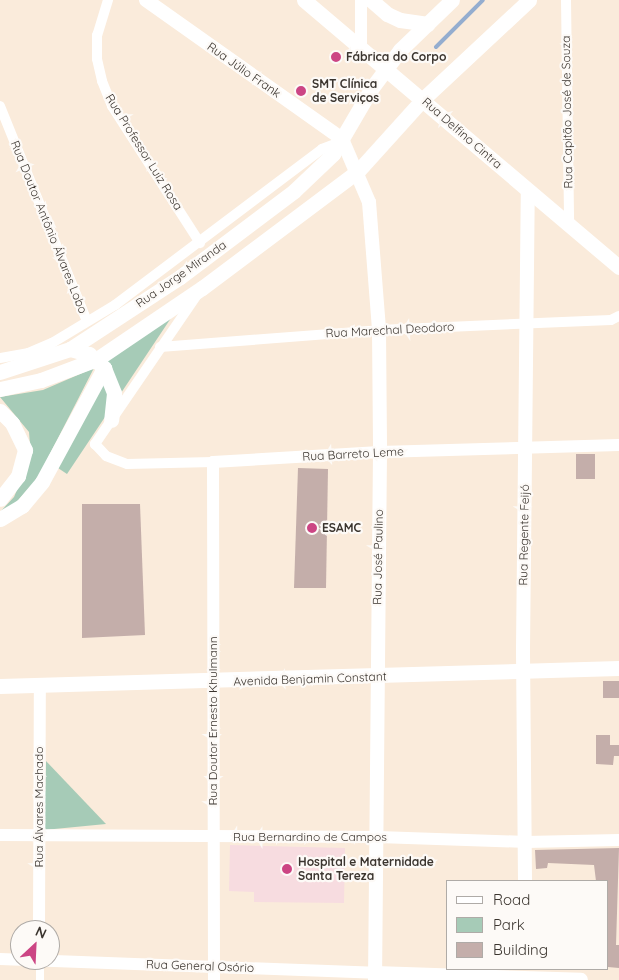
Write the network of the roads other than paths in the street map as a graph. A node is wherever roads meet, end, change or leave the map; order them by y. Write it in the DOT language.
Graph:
graph roads {
  1 [pos="108,0"];
  2 [pos="146,0"];
  3 [pos="304,0"];
  4 [pos="361,0"];
  5 [pos="371,0"];
  6 [pos="452,0"];
  7 [pos="529,0"];
  8 [pos="566,0"];
  9 [pos="428,24"];
  10 [pos="361,49"];
  11 [pos="385,69"];
  12 [pos="423,99"];
  13 [pos="0,106"];
  14 [pos="341,141"];
  15 [pos="358,171"];
  16 [pos="528,190"];
  17 [pos="568,224"];
  18 [pos="200,243"];
  19 [pos="619,267"];
  20 [pos="202,288"];
  21 [pos="619,316"];
  22 [pos="87,321"];
  23 [pos="525,322"];
  24 [pos="378,330"];
  25 [pos="160,347"];
  26 [pos="70,349"];
  27 [pos="0,358"];
  28 [pos="101,364"];
  29 [pos="0,372"];
  30 [pos="0,389"];
  31 [pos="0,411"];
  32 [pos="110,420"];
  33 [pos="95,444"];
  34 [pos="619,445"];
  35 [pos="526,449"];
  36 [pos="380,452"];
  37 [pos="213,462"];
  38 [pos="0,499"];
  39 [pos="0,519"];
  40 [pos="619,668"];
  41 [pos="523,671"];
  42 [pos="376,676"];
  43 [pos="214,681"];
  44 [pos="40,684"];
  45 [pos="0,686"];
  46 [pos="39,834"];
  47 [pos="0,835"];
  48 [pos="213,837"];
  49 [pos="378,837"];
  50 [pos="619,840"];
  51 [pos="526,842"];
  52 [pos="526,880"];
  53 [pos="40,920"];
  54 [pos="60,961"];
  55 [pos="214,966"];
  56 [pos="525,973"];
  57 [pos="375,976"];
  58 [pos="214,980"];
  59 [pos="581,980"];
  1 -- 18 [label="street, Rua Professor Luiz Rosa"];
  2 -- 14 [label="main road, Rua Júlio Frank"];
  3 -- 10 [label="main road, Rua Delfino Cintra"];
  4 -- 10 [label="street"];
  5 -- 9 [label="main road"];
  6 -- 9 [label="main road"];
  7 -- 12 [label="main road, Rua Jorge Miranda"];
  8 -- 17 [label="street, Rua Capitão José de Souza"];
  9 -- 11 [label="main road"];
  10 -- 11 [label="main road, Rua Delfino Cintra"];
  11 -- 12 [label="main road, Rua Delfino Cintra"];
  11 -- 14 [label="main road"];
  12 -- 15 [label="main road, Rua Jorge Miranda"];
  12 -- 16 [label="main road, Rua Delfino Cintra"];
  13 -- 22 [label="street, Rua Doutor Antônio Álvares Lobo"];
  14 -- 15 [label="main road, Rua José Paulino"];
  14 -- 18 [label="street, Rua Jorge Miranda"];
  14 -- 26 [label="main road, Rua Jorge Miranda"];
  15 -- 20 [label="main road, Rua Jorge Miranda"];
  15 -- 24 [label="main road, Rua José Paulino"];
  16 -- 17 [label="main road, Rua Delfino Cintra"];
  16 -- 23 [label="main road, Rua Regente Feijó"];
  17 -- 19 [label="main road, Rua Delfino Cintra"];
  18 -- 22 [label="street, Rua Jorge Miranda"];
  20 -- 25 [label="street, Rua Jorge Miranda"];
  20 -- 28 [label="main road, Rua Jorge Miranda"];
  21 -- 23 [label="street, Rua Marechal Deodoro"];
  22 -- 27 [label="street, Rua Jorge Miranda"];
  23 -- 24 [label="street, Rua Marechal Deodoro"];
  23 -- 35 [label="main road, Rua Regente Feijó"];
  24 -- 25 [label="street, Rua Marechal Deodoro"];
  24 -- 36 [label="main road, Rua José Paulino"];
  25 -- 32 [label="street, Rua Jorge Miranda"];
  26 -- 28 [label="main road"];
  26 -- 29 [label="main road, Rua Jorge Miranda"];
  28 -- 30 [label="main road, Rua Jorge Miranda"];
  28 -- 32 [label="main road"];
  28 -- 39 [label="main road"];
  31 -- 38 [label="main road"];
  32 -- 33 [label="street, Rua Jorge Miranda"];
  33 -- 37 [label="street, Rua Barreto Leme"];
  34 -- 35 [label="street, Rua Barreto Leme"];
  35 -- 36 [label="street, Rua Barreto Leme"];
  35 -- 41 [label="main road, Rua Regente Feijó"];
  36 -- 37 [label="street, Rua Barreto Leme"];
  36 -- 42 [label="main road, Rua José Paulino"];
  37 -- 43 [label="street, Rua Doutor Ernesto Khulmann"];
  40 -- 41 [label="main road, Avenida Benjamin Constant"];
  41 -- 42 [label="main road, Avenida Benjamin Constant"];
  41 -- 51 [label="main road, Rua Regente Feijó"];
  42 -- 43 [label="main road, Avenida Benjamin Constant"];
  42 -- 49 [label="main road, Rua José Paulino"];
  43 -- 44 [label="main road, Avenida Benjamin Constant"];
  43 -- 48 [label="street, Rua Doutor Ernesto Khulmann"];
  44 -- 45 [label="main road, Avenida Benjamin Constant"];
  44 -- 46 [label="street, Rua Álvares Machado"];
  46 -- 47 [label="street, Rua Bernardino de Campos"];
  46 -- 48 [label="street, Rua Bernardino de Campos"];
  46 -- 53 [label="street, Rua Álvares Machado"];
  48 -- 49 [label="street, Rua Bernardino de Campos"];
  48 -- 55 [label="street, Rua Doutor Ernesto Khulmann"];
  49 -- 51 [label="street, Rua Bernardino de Campos"];
  49 -- 57 [label="main road, Rua José Paulino"];
  50 -- 51 [label="street, Rua Bernardino de Campos"];
  51 -- 52 [label="main road, Rua Regente Feijó"];
  54 -- 55 [label="street, Rua General Osório"];
  55 -- 57 [label="street, Rua General Osório"];
  55 -- 58 [label="street, Rua Doutor Ernesto Khulmann"];
  56 -- 57 [label="main road, Rua General Osório"];
  56 -- 59 [label="main road, Rua General Osório"];
}
